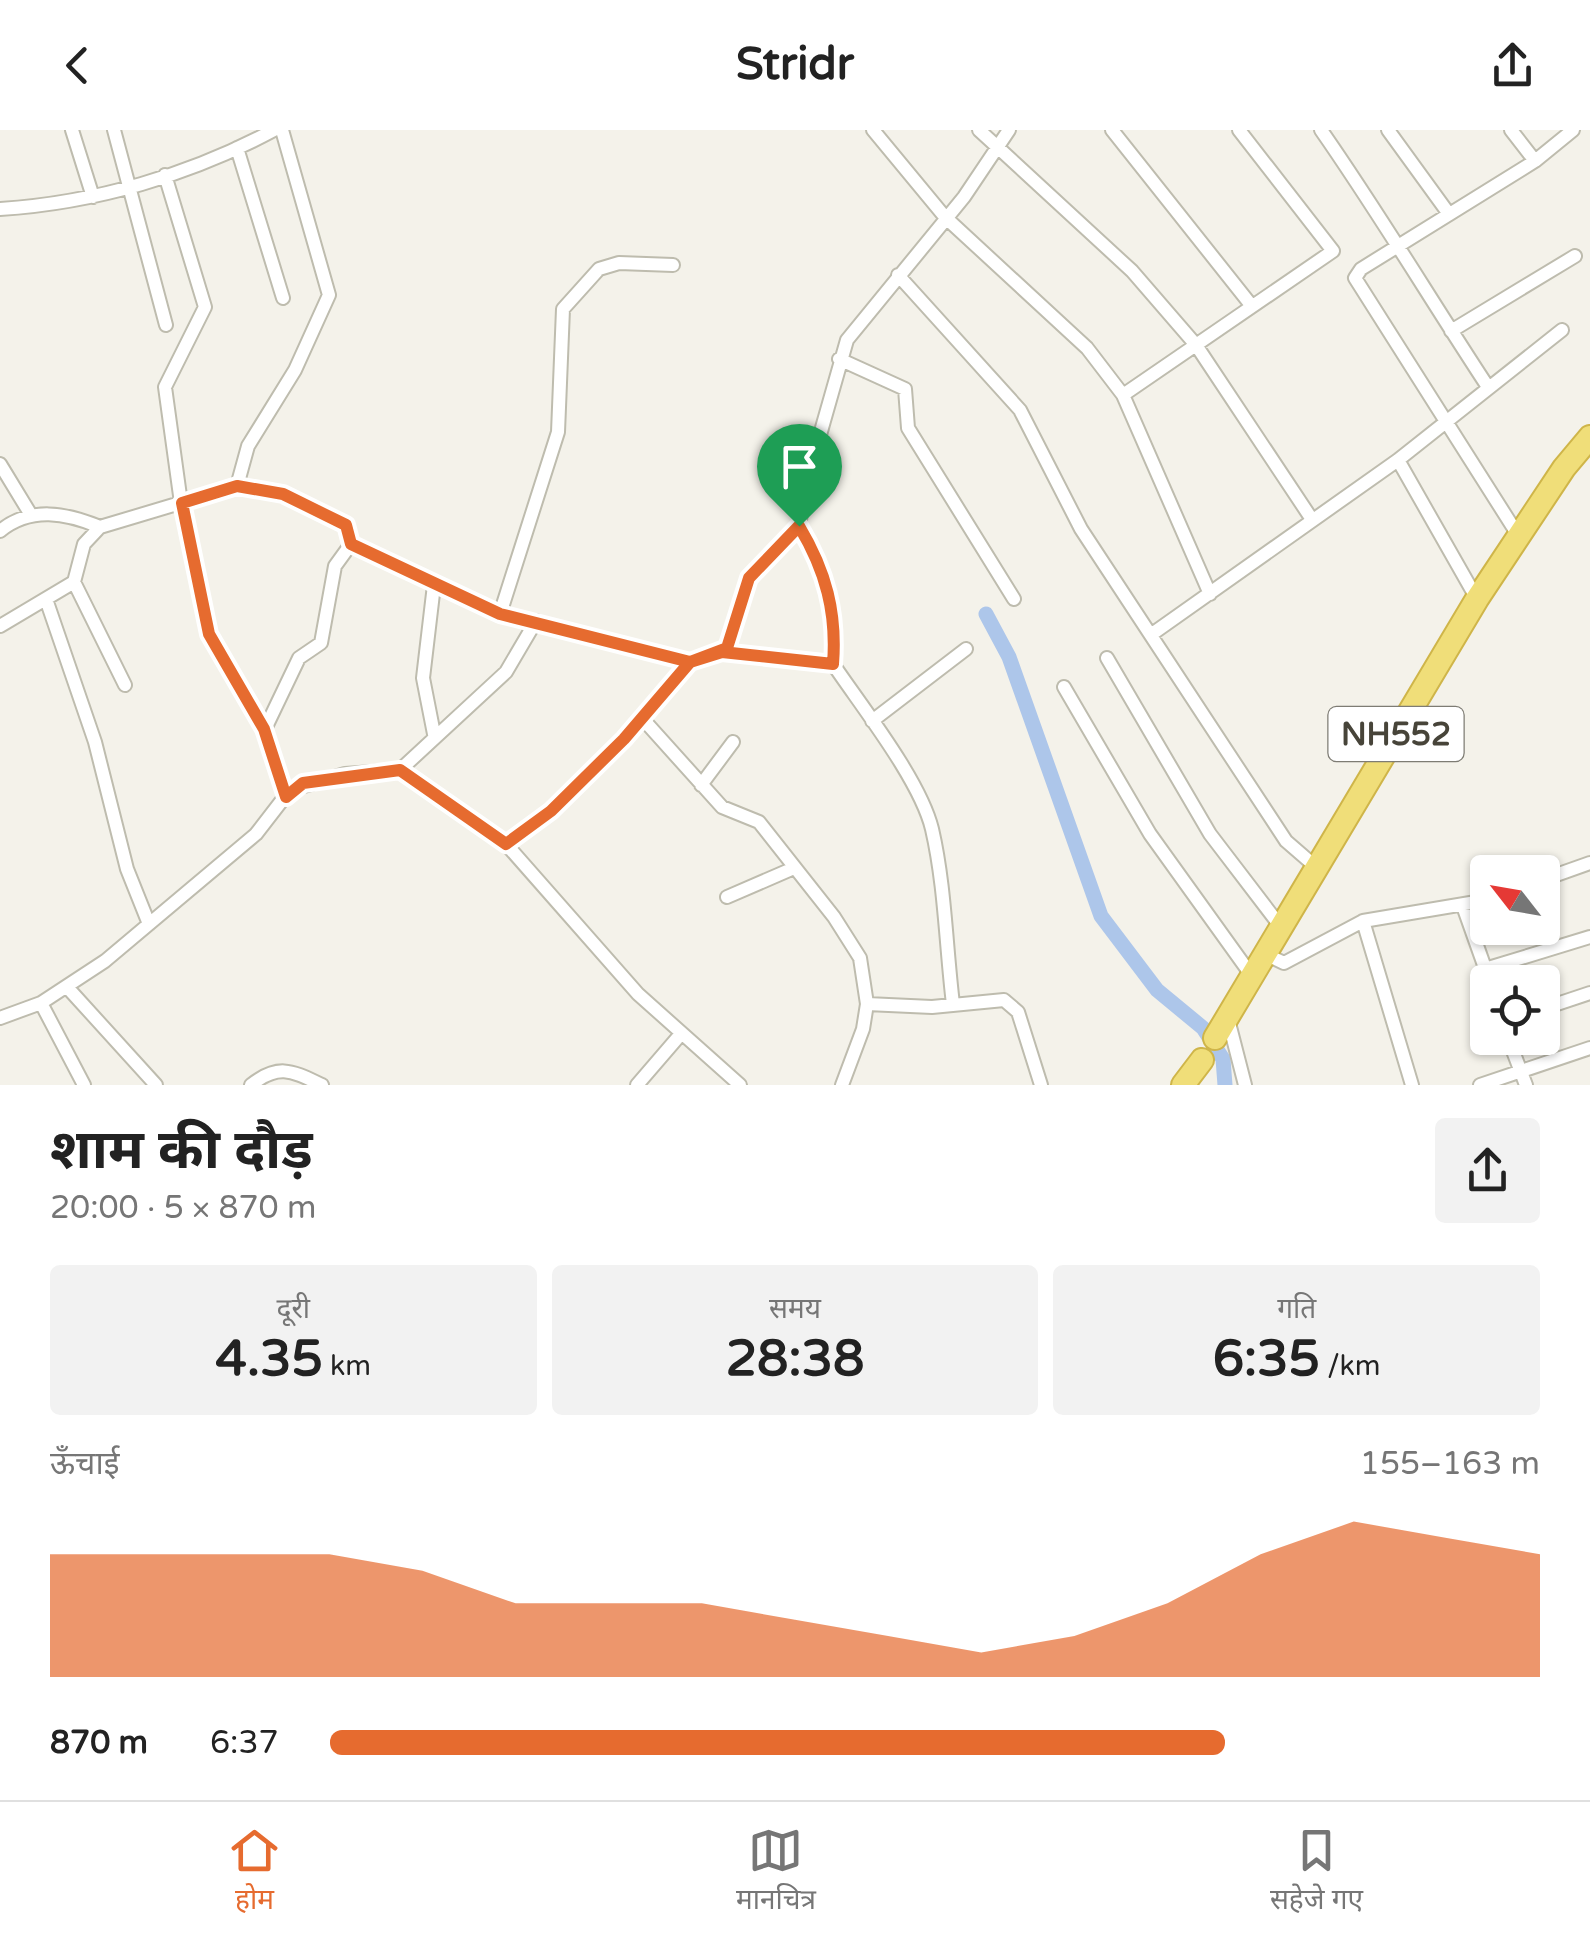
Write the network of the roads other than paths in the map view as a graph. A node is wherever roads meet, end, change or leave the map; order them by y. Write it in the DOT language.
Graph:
graph roads {
  1 [pos="72,130"];
  2 [pos="114,130"];
  3 [pos="278,130"];
  4 [pos="872,130"];
  5 [pos="979,130"];
  6 [pos="1008,130"];
  7 [pos="1112,130"];
  8 [pos="1239,130"];
  9 [pos="1322,130"];
  10 [pos="1388,130"];
  11 [pos="1512,130"];
  12 [pos="1574,130"];
  13 [pos="237,148"];
  14 [pos="996,149"];
  15 [pos="1536,161"];
  16 [pos="165,175"];
  17 [pos="130,188"];
  18 [pos="93,198"];
  19 [pos="0,209"];
  20 [pos="1449,214"];
  21 [pos="945,218"];
  22 [pos="1396,247"];
  23 [pos="1574,256"];
  24 [pos="672,264"];
  25 [pos="898,275"];
  26 [pos="283,298"];
  27 [pos="1251,305"];
  28 [pos="166,325"];
  29 [pos="1562,330"];
  30 [pos="1451,331"];
  31 [pos="1196,345"];
  32 [pos="839,359"];
  33 [pos="1488,387"];
  34 [pos="1123,395"];
  35 [pos="1446,420"];
  36 [pos="1590,437"];
  37 [pos="1398,460"];
  38 [pos="2,472"];
  39 [pos="237,486"];
  40 [pos="182,503"];
  41 [pos="31,515"];
  42 [pos="1312,518"];
  43 [pos="799,526"];
  44 [pos="100,527"];
  45 [pos="0,531"];
  46 [pos="1518,535"];
  47 [pos="351,544"];
  48 [pos="74,582"];
  49 [pos="434,585"];
  50 [pos="1210,594"];
  51 [pos="1014,598"];
  52 [pos="1477,599"];
  53 [pos="46,602"];
  54 [pos="500,614"];
  55 [pos="536,621"];
  56 [pos="0,626"];
  57 [pos="1152,634"];
  58 [pos="966,649"];
  59 [pos="722,652"];
  60 [pos="1107,658"];
  61 [pos="690,662"];
  62 [pos="833,664"];
  63 [pos="125,685"];
  64 [pos="1064,687"];
  65 [pos="642,718"];
  66 [pos="872,722"];
  67 [pos="264,729"];
  68 [pos="434,734"];
  69 [pos="733,742"];
  70 [pos="400,770"];
  71 [pos="701,785"];
  72 [pos="286,797"];
  73 [pos="506,844"];
  74 [pos="1590,863"];
  75 [pos="1316,867"];
  76 [pos="794,868"];
  77 [pos="1560,874"];
  78 [pos="727,897"];
  79 [pos="1470,904"];
  80 [pos="1463,906"];
  81 [pos="1363,921"];
  82 [pos="149,924"];
  83 [pos="1281,926"];
  84 [pos="1590,937"];
  85 [pos="1264,954"];
  86 [pos="1484,965"];
  87 [pos="1517,965"];
  88 [pos="1252,976"];
  89 [pos="67,987"];
  90 [pos="1590,993"];
  91 [pos="41,1003"];
  92 [pos="1560,1003"];
  93 [pos="867,1004"];
  94 [pos="953,1004"];
  95 [pos="1227,1016"];
  96 [pos="0,1018"];
  97 [pos="680,1035"];
  98 [pos="1215,1038"];
  99 [pos="1590,1048"];
  100 [pos="1514,1055"];
  101 [pos="1202,1060"];
  102 [pos="1523,1079"];
  103 [pos="84,1085"];
  104 [pos="156,1085"];
  105 [pos="251,1085"];
  106 [pos="322,1085"];
  107 [pos="637,1085"];
  108 [pos="740,1085"];
  109 [pos="842,1085"];
  110 [pos="1041,1085"];
  111 [pos="1183,1085"];
  112 [pos="1245,1085"];
  113 [pos="1412,1085"];
  114 [pos="1480,1085"];
  1 -- 18 [label="street"];
  2 -- 17 [label="street"];
  3 -- 13 [label="street"];
  3 -- 39 [label="street"];
  4 -- 21 [label="street"];
  5 -- 14 [label="street"];
  6 -- 14 [label="street"];
  7 -- 27 [label="street"];
  8 -- 27 [label="street"];
  9 -- 22 [label="street"];
  10 -- 20 [label="street"];
  11 -- 15 [label="street"];
  12 -- 15 [label="street"];
  13 -- 16 [label="street"];
  13 -- 26 [label="street"];
  14 -- 21 [label="street"];
  14 -- 31 [label="street"];
  15 -- 20 [label="street"];
  16 -- 17 [label="street"];
  16 -- 40 [label="street"];
  17 -- 18 [label="street"];
  17 -- 28 [label="street"];
  18 -- 19 [label="street"];
  20 -- 22 [label="street"];
  21 -- 25 [label="street"];
  21 -- 34 [label="street"];
  22 -- 30 [label="street"];
  22 -- 35 [label="street"];
  23 -- 30 [label="street"];
  24 -- 54 [label="street"];
  25 -- 32 [label="street"];
  25 -- 57 [label="street"];
  27 -- 31 [label="street"];
  29 -- 33 [label="street"];
  30 -- 33 [label="street"];
  31 -- 34 [label="street"];
  31 -- 42 [label="street"];
  32 -- 43 [label="street"];
  32 -- 51 [label="street"];
  33 -- 35 [label="street"];
  34 -- 50 [label="street"];
  35 -- 37 [label="street"];
  35 -- 46 [label="street"];
  36 -- 46 [label="highway, NH552"];
  37 -- 42 [label="street"];
  37 -- 52 [label="street"];
  38 -- 41 [label="street"];
  39 -- 40 [label="street"];
  39 -- 47 [label="street"];
  40 -- 44 [label="street"];
  40 -- 67 [label="street"];
  41 -- 44 [label="street"];
  41 -- 45 [label="street"];
  42 -- 50 [label="street"];
  43 -- 59 [label="street"];
  43 -- 62 [label="street"];
  44 -- 48 [label="street"];
  46 -- 52 [label="highway, NH552"];
  47 -- 49 [label="street"];
  47 -- 67 [label="street"];
  48 -- 53 [label="street"];
  48 -- 63 [label="street"];
  49 -- 54 [label="street"];
  49 -- 68 [label="street"];
  50 -- 57 [label="street"];
  52 -- 75 [label="highway, NH552"];
  53 -- 56 [label="street"];
  53 -- 82 [label="street"];
  54 -- 55 [label="street"];
  55 -- 61 [label="street"];
  55 -- 68 [label="street"];
  57 -- 75 [label="street"];
  58 -- 66 [label="street"];
  59 -- 61 [label="street"];
  59 -- 62 [label="street"];
  60 -- 83 [label="street"];
  61 -- 65 [label="street"];
  62 -- 66 [label="street"];
  64 -- 88 [label="street"];
  65 -- 71 [label="street"];
  65 -- 73 [label="street"];
  66 -- 94 [label="street"];
  67 -- 72 [label="street"];
  68 -- 70 [label="street"];
  69 -- 71 [label="street"];
  70 -- 72 [label="street"];
  70 -- 73 [label="street"];
  71 -- 76 [label="street"];
  72 -- 82 [label="street"];
  73 -- 97 [label="street"];
  74 -- 77 [label="street"];
  75 -- 83 [label="highway, NH552"];
  76 -- 78 [label="street"];
  76 -- 93 [label="street"];
  79 -- 80 [label="street"];
  80 -- 81 [label="street"];
  80 -- 86 [label="street"];
  81 -- 85 [label="street"];
  81 -- 113 [label="street"];
  82 -- 89 [label="street"];
  83 -- 85 [label="highway, NH552"];
  84 -- 87 [label="street"];
  85 -- 88 [label="highway, NH552"];
  88 -- 95 [label="highway, NH552"];
  89 -- 91 [label="street"];
  89 -- 104 [label="street"];
  90 -- 92 [label="street"];
  91 -- 96 [label="street"];
  91 -- 103 [label="street"];
  93 -- 94 [label="street"];
  93 -- 109 [label="street"];
  94 -- 110 [label="street"];
  95 -- 98 [label="highway, NH552"];
  95 -- 112 [label="street"];
  97 -- 107 [label="street"];
  97 -- 108 [label="street"];
  99 -- 102 [label="street"];
  100 -- 102 [label="street"];
  101 -- 111 [label="highway"];
  102 -- 114 [label="street"];
  105 -- 106 [label="street"];
}
